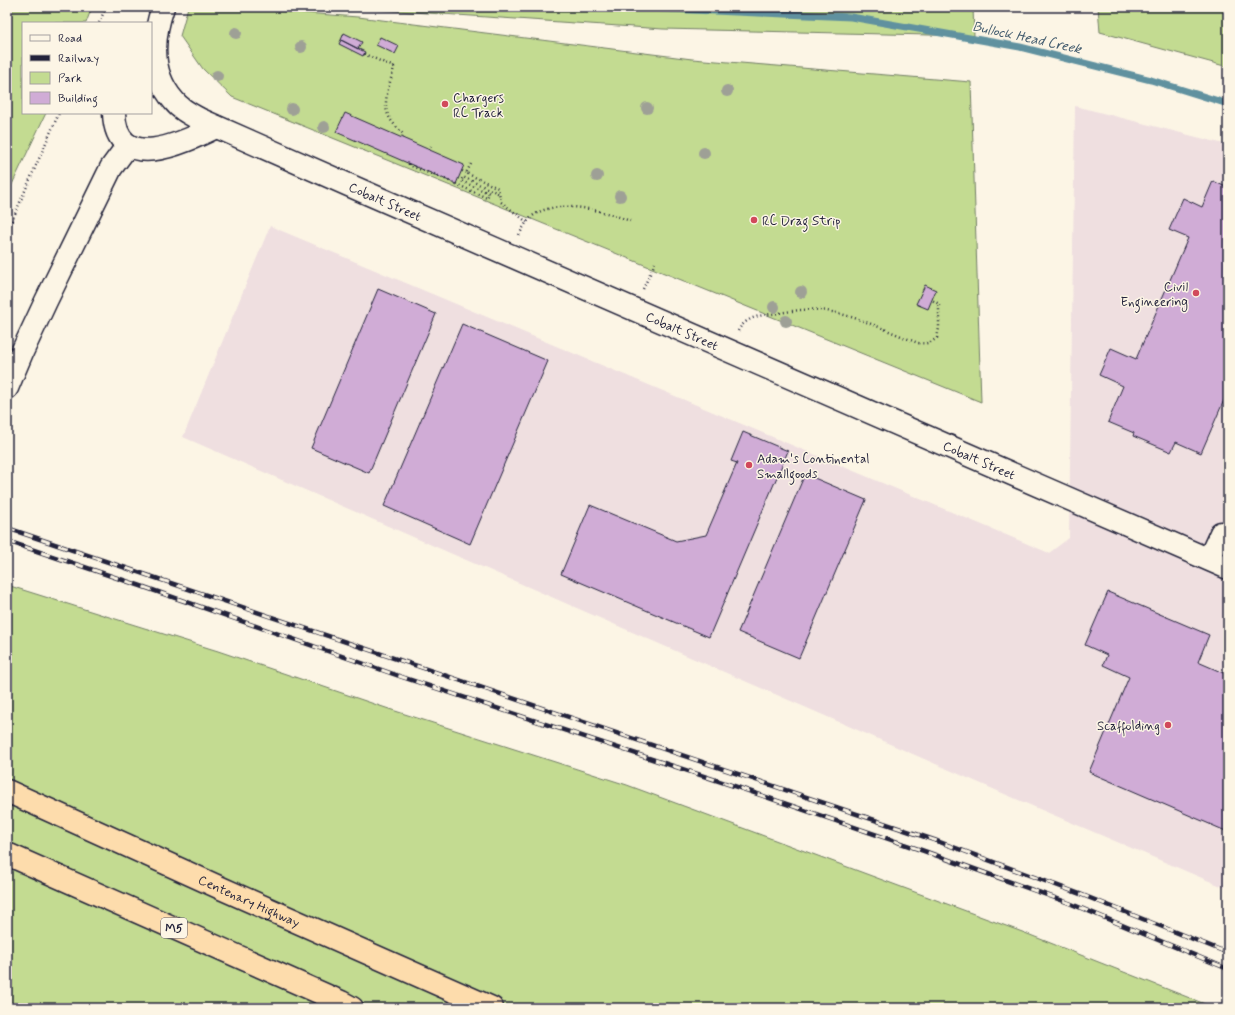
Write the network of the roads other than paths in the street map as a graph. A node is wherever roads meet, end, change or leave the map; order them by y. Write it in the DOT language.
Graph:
graph roads {
  1 [pos="163,7"];
  2 [pos="154,69"];
  3 [pos="114,114"];
  4 [pos="216,127"];
  5 [pos="128,145"];
  6 [pos="7,388"];
  7 [pos="1221,533"];
  8 [pos="1218,563"];
  9 [pos="7,791"];
  10 [pos="7,854"];
  11 [pos="352,1008"];
  12 [pos="492,1008"];
  1 -- 2 [label="street"];
  2 -- 4 [label="street, Cobalt Street"];
  3 -- 5 [label="street"];
  4 -- 5 [label="street"];
  4 -- 8 [label="street, Cobalt Street"];
  5 -- 6 [label="street"];
  7 -- 8 [label="street"];
  9 -- 12 [label="highway, Centenary Highway"];
  10 -- 11 [label="highway, M5"];
}
